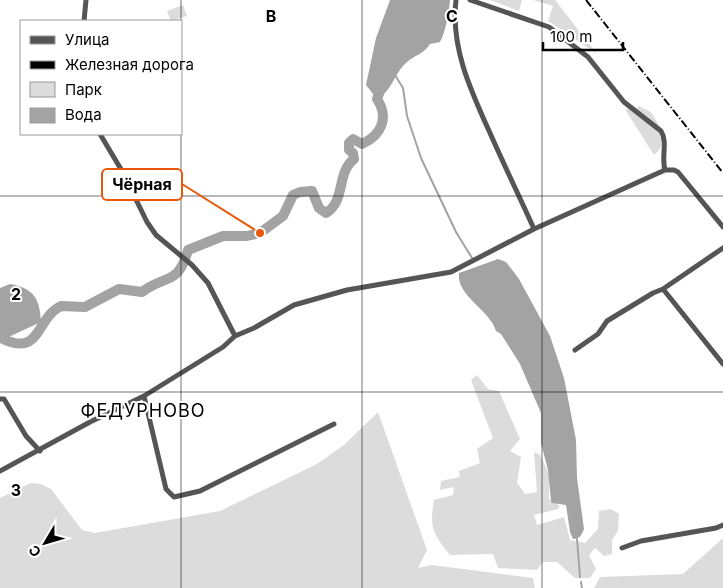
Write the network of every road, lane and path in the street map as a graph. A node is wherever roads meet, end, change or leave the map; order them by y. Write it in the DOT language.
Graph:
graph roads {
  1 [pos="86,0"];
  2 [pos="456,0"];
  3 [pos="470,0"];
  4 [pos="84,20"];
  5 [pos="101,135"];
  6 [pos="665,170"];
  7 [pos="723,227"];
  8 [pos="534,230"];
  9 [pos="723,248"];
  10 [pos="663,290"];
  11 [pos="235,336"];
  12 [pos="575,350"];
  13 [pos="723,364"];
  14 [pos="144,396"];
  15 [pos="0,399"];
  16 [pos="334,424"];
  17 [pos="40,451"];
  18 [pos="0,471"];
  19 [pos="723,525"];
  20 [pos="622,548"];
  1 -- 4 [label="street"];
  2 -- 8 [label="street"];
  3 -- 6 [label="street"];
  5 -- 11 [label="street"];
  6 -- 7 [label="street"];
  6 -- 8 [label="street"];
  8 -- 11 [label="street"];
  9 -- 10 [label="street"];
  10 -- 12 [label="street"];
  10 -- 13 [label="street"];
  11 -- 14 [label="street"];
  14 -- 16 [label="street"];
  14 -- 17 [label="street"];
  15 -- 17 [label="street"];
  17 -- 18 [label="street"];
  19 -- 20 [label="street"];
}
